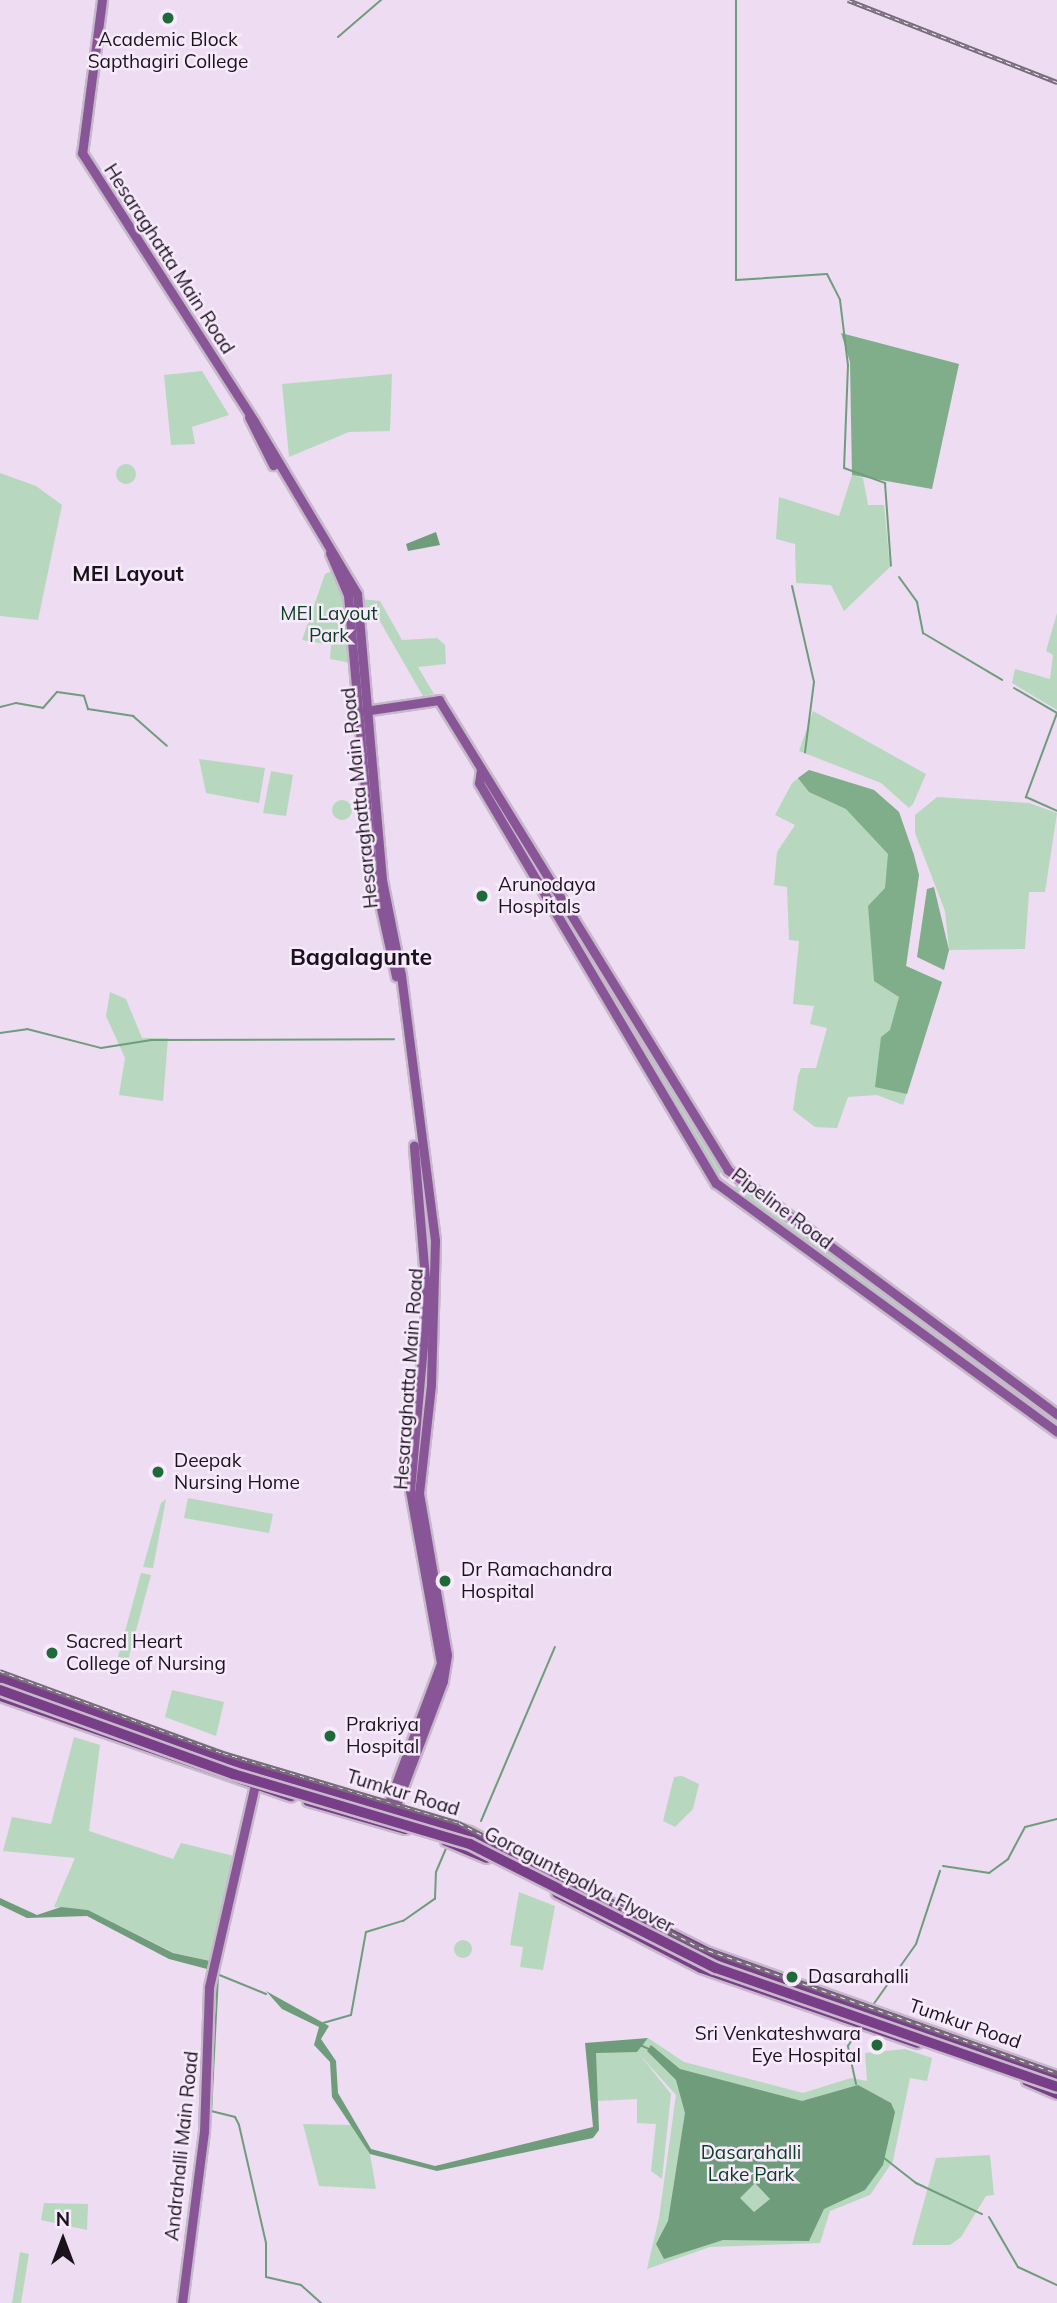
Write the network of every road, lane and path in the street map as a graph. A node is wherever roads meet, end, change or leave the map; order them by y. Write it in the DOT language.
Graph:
graph roads {
  1 [pos="104,0"];
  2 [pos="364,711"];
  3 [pos="481,769"];
  4 [pos="1057,1414"];
  5 [pos="1057,1432"];
  6 [pos="0,1678"];
  7 [pos="0,1684"];
  8 [pos="0,1690"];
  9 [pos="0,1696"];
  10 [pos="88,1710"];
  11 [pos="82,1726"];
  12 [pos="254,1789"];
  13 [pos="391,1807"];
  14 [pos="384,1825"];
  15 [pos="1057,2079"];
  16 [pos="1057,2087"];
  17 [pos="1057,2094"];
  18 [pos="182,2303"];
  1 -- 2 [label="main road, Hesaraghatta Main Road"];
  2 -- 3 [label="main road, Pipeline Road"];
  2 -- 13 [label="main road, Hesaraghatta Main Road"];
  2 -- 13 [label="main road, Hesaraghatta Main Road"];
  3 -- 4 [label="main road, Pipeline Road"];
  3 -- 5 [label="main road, Pipeline Road"];
  6 -- 10 [label="highway, Tumkur Road"];
  7 -- 15 [label="highway, Goraguntepalya Flyover, bridge"];
  8 -- 16 [label="highway, Goraguntepalya Flyover, bridge"];
  9 -- 11 [label="highway, Tumkur Road"];
  10 -- 11 [label="highway"];
  10 -- 13 [label="highway, Tumkur Road"];
  11 -- 14 [label="highway, Tumkur Road"];
  12 -- 18 [label="main road, Andrahalli Main Road"];
  13 -- 14 [label="main road, Hesaraghatta Main Road"];
  13 -- 15 [label="highway, Tumkur Road"];
  14 -- 17 [label="highway, Tumkur Road"];
}
